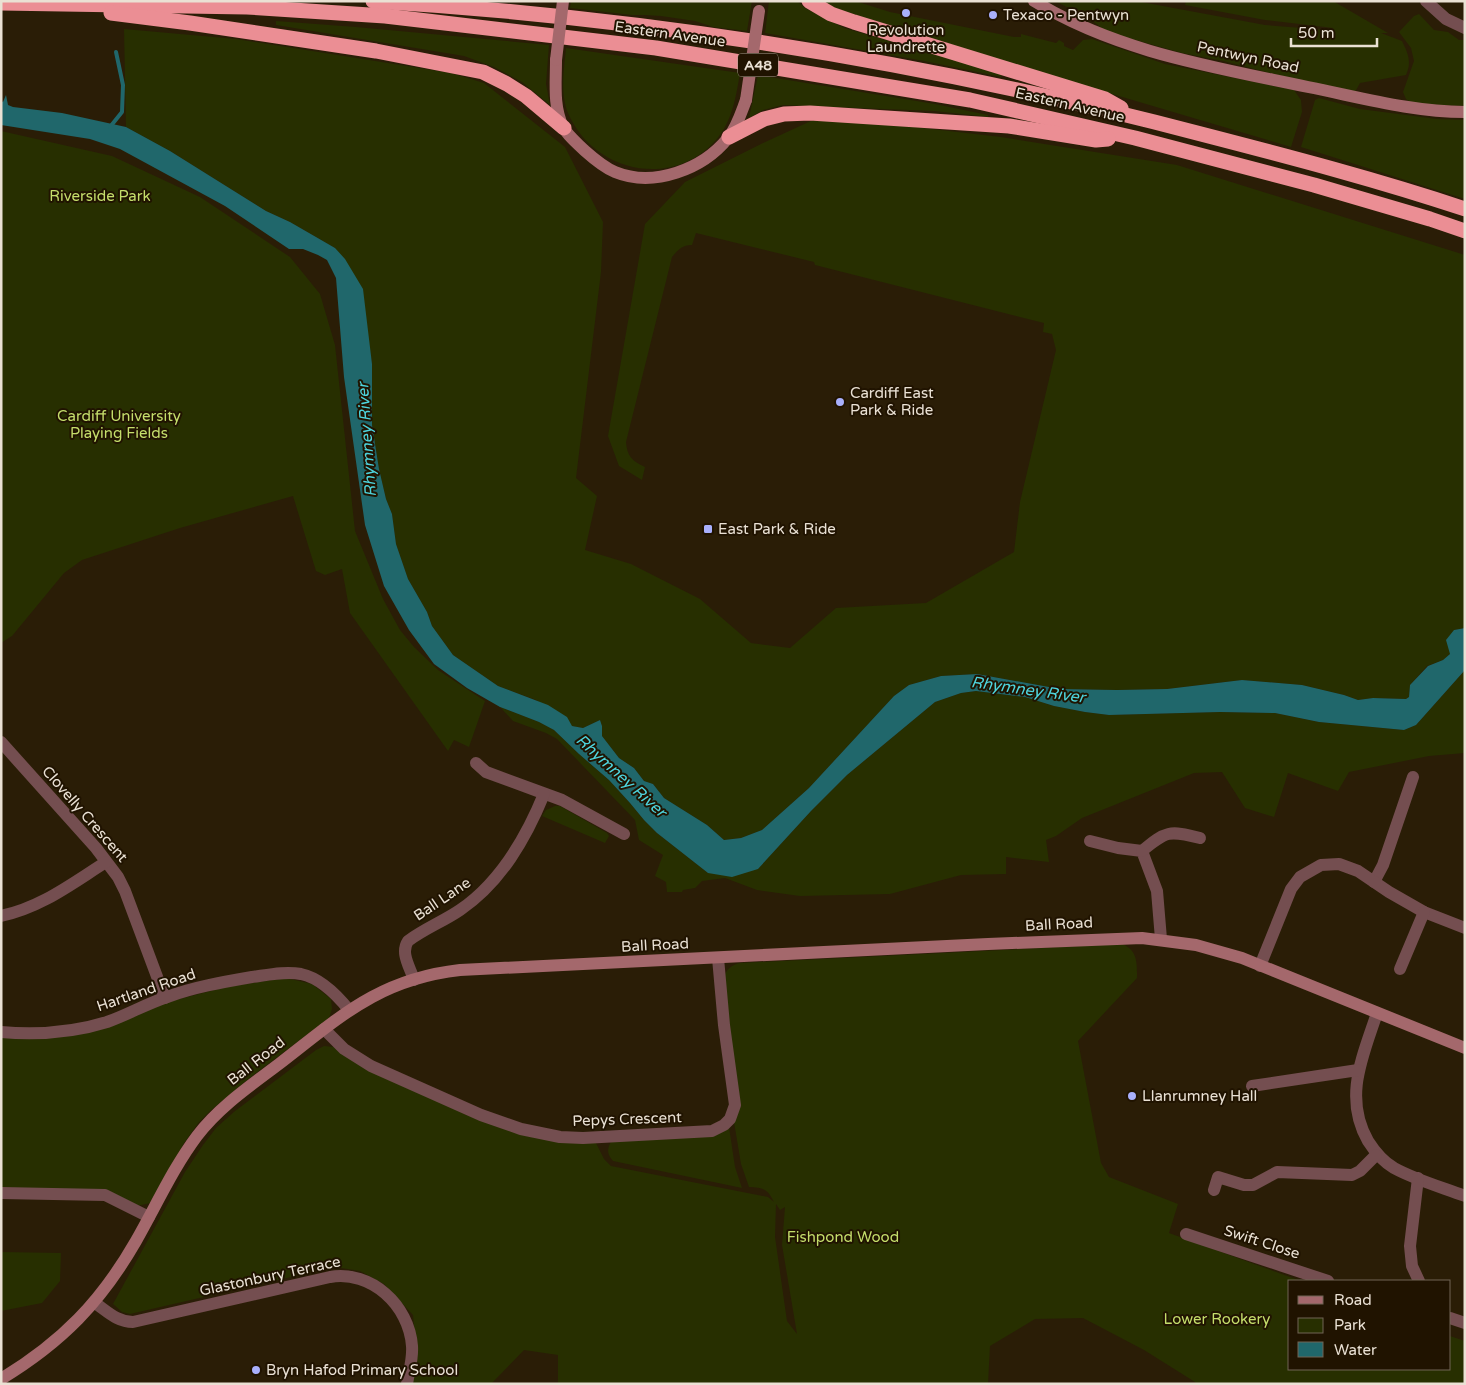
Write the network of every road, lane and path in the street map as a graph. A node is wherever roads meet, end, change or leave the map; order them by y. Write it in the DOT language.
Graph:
graph roads {
  1 [pos="373,1"];
  2 [pos="563,1"];
  3 [pos="809,1"];
  4 [pos="1034,1"];
  5 [pos="1426,1"];
  6 [pos="1,3"];
  7 [pos="35,3"];
  8 [pos="760,6"];
  9 [pos="1465,28"];
  10 [pos="1465,112"];
  11 [pos="1141,118"];
  12 [pos="564,128"];
  13 [pos="729,137"];
  14 [pos="1135,138"];
  15 [pos="1465,209"];
  16 [pos="1465,231"];
  17 [pos="1,742"];
  18 [pos="476,763"];
  19 [pos="1413,777"];
  20 [pos="544,794"];
  21 [pos="624,834"];
  22 [pos="1200,838"];
  23 [pos="1090,841"];
  24 [pos="1142,851"];
  25 [pos="106,862"];
  26 [pos="1374,882"];
  27 [pos="1424,912"];
  28 [pos="1,916"];
  29 [pos="1465,928"];
  30 [pos="1161,939"];
  31 [pos="718,958"];
  32 [pos="1260,966"];
  33 [pos="1400,969"];
  34 [pos="414,980"];
  35 [pos="164,998"];
  36 [pos="349,1010"];
  37 [pos="1376,1013"];
  38 [pos="324,1029"];
  39 [pos="1,1032"];
  40 [pos="1465,1048"];
  41 [pos="1358,1070"];
  42 [pos="1252,1086"];
  43 [pos="1376,1155"];
  44 [pos="1418,1178"];
  45 [pos="1214,1190"];
  46 [pos="1,1193"];
  47 [pos="1465,1196"];
  48 [pos="149,1217"];
  49 [pos="1186,1234"];
  50 [pos="1325,1280"];
  51 [pos="1419,1280"];
  52 [pos="95,1303"];
  53 [pos="1451,1318"];
  54 [pos="1465,1323"];
  55 [pos="1,1379"];
  56 [pos="407,1384"];
  1 -- 11 [label="highway, Eastern Avenue / A48"];
  2 -- 12 [label="street, bridge"];
  3 -- 11 [label="highway"];
  4 -- 10 [label="street, Pentwyn Road"];
  5 -- 9 [label="street"];
  6 -- 7 [label="highway, Eastern Avenue / A48"];
  7 -- 12 [label="highway"];
  7 -- 14 [label="highway, Eastern Avenue / A48"];
  8 -- 13 [label="street, bridge"];
  11 -- 15 [label="highway, Eastern Avenue / A48"];
  12 -- 13 [label="street"];
  13 -- 14 [label="highway"];
  14 -- 16 [label="highway, Eastern Avenue / A48"];
  17 -- 25 [label="street, Clovelly Crescent"];
  18 -- 20 [label="street"];
  19 -- 26 [label="street"];
  20 -- 21 [label="street"];
  20 -- 34 [label="street, Ball Lane"];
  22 -- 24 [label="street"];
  23 -- 24 [label="street"];
  24 -- 30 [label="street"];
  25 -- 28 [label="street"];
  25 -- 35 [label="street, Clovelly Crescent"];
  26 -- 27 [label="street"];
  26 -- 32 [label="street"];
  27 -- 29 [label="street"];
  27 -- 33 [label="street"];
  30 -- 31 [label="street, Ball Road"];
  30 -- 32 [label="street, Ball Road"];
  31 -- 34 [label="street, Ball Road"];
  31 -- 38 [label="street, Pepys Crescent"];
  32 -- 37 [label="street, Ball Road"];
  34 -- 36 [label="street, Ball Road"];
  35 -- 36 [label="street, Hartland Road"];
  35 -- 39 [label="street, Hartland Road"];
  36 -- 38 [label="street, Ball Road"];
  37 -- 40 [label="street, Ball Road"];
  37 -- 41 [label="street"];
  38 -- 48 [label="street, Ball Road"];
  41 -- 42 [label="street"];
  41 -- 43 [label="street"];
  43 -- 44 [label="street"];
  43 -- 45 [label="street"];
  44 -- 47 [label="street"];
  44 -- 51 [label="street"];
  46 -- 48 [label="street"];
  48 -- 52 [label="street, Ball Road"];
  49 -- 50 [label="street, Swift Close"];
  52 -- 55 [label="street, Ball Road"];
  52 -- 56 [label="street, Glastonbury Terrace"];
  53 -- 54 [label="street"];
}
